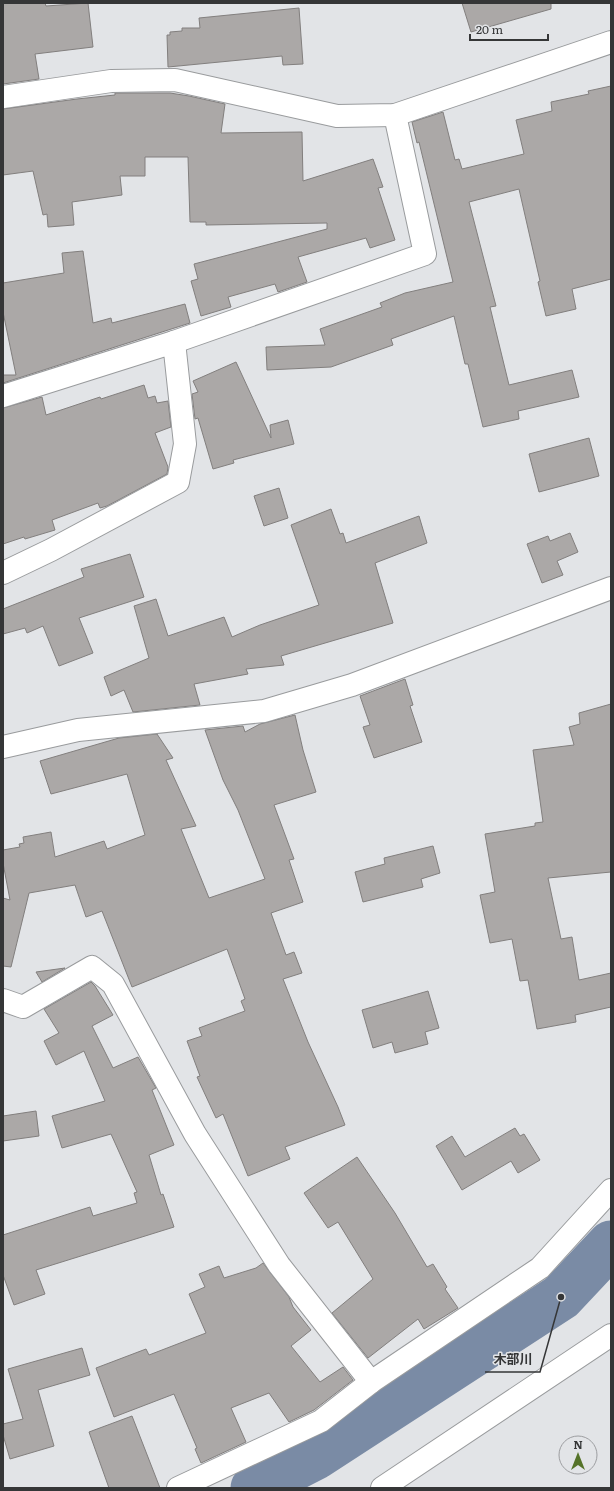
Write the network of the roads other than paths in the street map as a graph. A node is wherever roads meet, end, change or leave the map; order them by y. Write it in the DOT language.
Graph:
graph roads {
  1 [pos="611,42"];
  2 [pos="3,97"];
  3 [pos="395,115"];
  4 [pos="174,342"];
  5 [pos="3,396"];
  6 [pos="3,573"];
  7 [pos="611,588"];
  8 [pos="3,747"];
  9 [pos="3,1000"];
  10 [pos="611,1190"];
  11 [pos="611,1335"];
  12 [pos="371,1382"];
  13 [pos="178,1488"];
  14 [pos="382,1488"];
  1 -- 3 [label="street"];
  2 -- 3 [label="street"];
  3 -- 4 [label="street"];
  4 -- 5 [label="street"];
  4 -- 6 [label="street"];
  7 -- 8 [label="street"];
  9 -- 12 [label="street"];
  10 -- 12 [label="street"];
  11 -- 14 [label="street"];
  12 -- 13 [label="street"];
}
